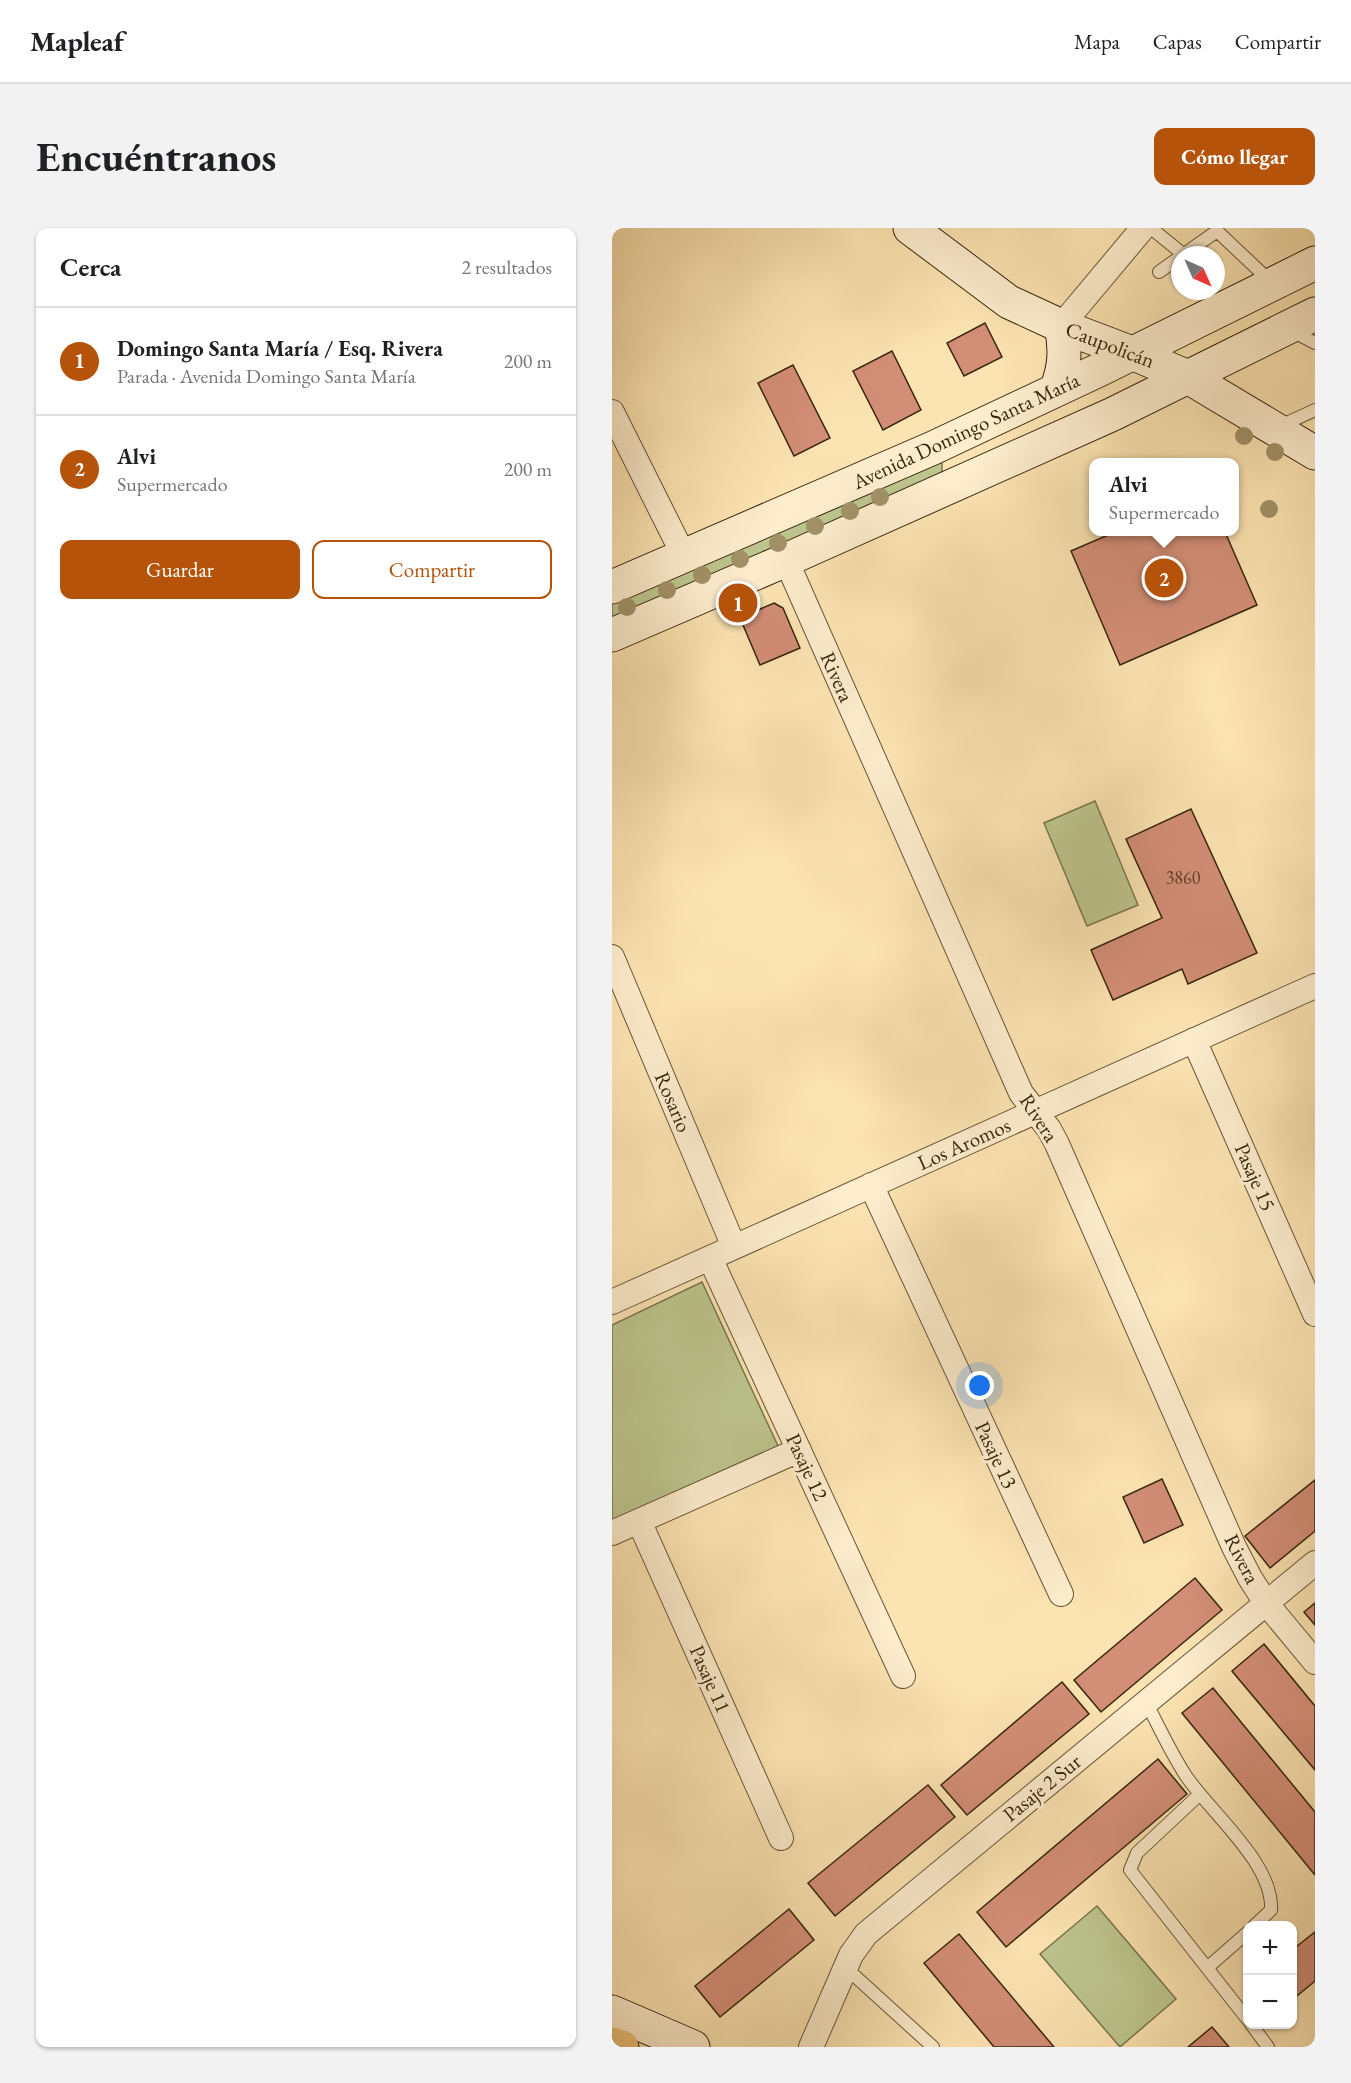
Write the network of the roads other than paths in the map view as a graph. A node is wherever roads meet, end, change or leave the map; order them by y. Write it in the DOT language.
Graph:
graph roads {
  1 [pos="910,228"];
  2 [pos="1143,228"];
  3 [pos="1151,228"];
  4 [pos="1171,246"];
  5 [pos="1196,246"];
  6 [pos="1315,263"];
  7 [pos="1171,264"];
  8 [pos="1159,272"];
  9 [pos="1272,284"];
  10 [pos="1301,321"];
  11 [pos="1061,326"];
  12 [pos="1315,343"];
  13 [pos="1132,353"];
  14 [pos="1188,377"];
  15 [pos="1056,390"];
  16 [pos="1315,410"];
  17 [pos="612,412"];
  18 [pos="1113,414"];
  19 [pos="1274,428"];
  20 [pos="1315,453"];
  21 [pos="684,556"];
  22 [pos="786,560"];
  23 [pos="612,587"];
  24 [pos="612,635"];
  25 [pos="612,957"];
  26 [pos="1315,986"];
  27 [pos="1194,1040"];
  28 [pos="1036,1112"];
  29 [pos="871,1185"];
  30 [pos="734,1247"];
  31 [pos="710,1258"];
  32 [pos="612,1302"];
  33 [pos="1315,1314"];
  34 [pos="799,1450"];
  35 [pos="639,1521"];
  36 [pos="612,1533"];
  37 [pos="1315,1563"];
  38 [pos="1061,1594"];
  39 [pos="1266,1603"];
  40 [pos="1315,1662"];
  41 [pos="903,1676"];
  42 [pos="1146,1702"];
  43 [pos="1200,1794"];
  44 [pos="781,1838"];
  45 [pos="1259,1921"];
  46 [pos="1243,1936"];
  47 [pos="846,1968"];
  48 [pos="1207,1968"];
  49 [pos="612,2012"];
  50 [pos="1243,2014"];
  51 [pos="1254,2029"];
  52 [pos="612,2044"];
  53 [pos="622,2047"];
  54 [pos="693,2047"];
  55 [pos="811,2047"];
  56 [pos="933,2047"];
  57 [pos="1268,2047"];
  1 -- 11 [label="main road, Caupolicán"];
  2 -- 11 [label="street"];
  3 -- 4 [label="lane"];
  5 -- 9 [label="lane"];
  6 -- 9 [label="main road, Avenida Domingo Santa María"];
  7 -- 8 [label="lane"];
  9 -- 13 [label="main road, Avenida Domingo Santa María"];
  10 -- 12 [label="lane"];
  10 -- 14 [label="main road, Avenida Domingo Santa María"];
  11 -- 13 [label="main road, Caupolicán"];
  11 -- 15 [label="main road"];
  13 -- 14 [label="main road, Caupolicán"];
  13 -- 15 [label="main road, Avenida Domingo Santa María"];
  13 -- 18 [label="main road"];
  14 -- 18 [label="main road, Avenida Domingo Santa María"];
  14 -- 19 [label="main road, Caupolicán"];
  15 -- 21 [label="main road, Avenida Domingo Santa María"];
  16 -- 19 [label="lane"];
  17 -- 21 [label="street"];
  18 -- 22 [label="main road, Avenida Domingo Santa María"];
  19 -- 20 [label="main road, Caupolicán"];
  21 -- 23 [label="main road, Avenida Domingo Santa María"];
  22 -- 24 [label="main road, Avenida Domingo Santa María"];
  22 -- 28 [label="street, Rivera"];
  25 -- 30 [label="street, Rosario"];
  26 -- 27 [label="street, Los Aromos"];
  27 -- 28 [label="street, Los Aromos"];
  27 -- 33 [label="street, Pasaje 15"];
  28 -- 29 [label="street, Los Aromos"];
  28 -- 39 [label="street, Rivera"];
  29 -- 30 [label="street, Los Aromos"];
  29 -- 38 [label="street, Pasaje 13"];
  30 -- 31 [label="street, Los Aromos"];
  31 -- 32 [label="street, Los Aromos"];
  31 -- 34 [label="street, Pasaje 12"];
  34 -- 35 [label="street"];
  34 -- 41 [label="street, Pasaje 12"];
  35 -- 36 [label="street"];
  35 -- 44 [label="street, Pasaje 11"];
  37 -- 39 [label="street, Pasaje 2 Sur"];
  39 -- 40 [label="street, Rivera"];
  39 -- 42 [label="street, Pasaje 2 Sur"];
  42 -- 43 [label="lane"];
  42 -- 47 [label="street, Pasaje 2 Sur"];
  43 -- 45 [label="lane"];
  43 -- 48 [label="lane"];
  46 -- 48 [label="lane"];
  47 -- 55 [label="street, Pasaje 2 Sur"];
  47 -- 56 [label="lane"];
  48 -- 50 [label="lane"];
  49 -- 54 [label="main road"];
  51 -- 57 [label="lane"];
  52 -- 53 [label="highway"];
}
